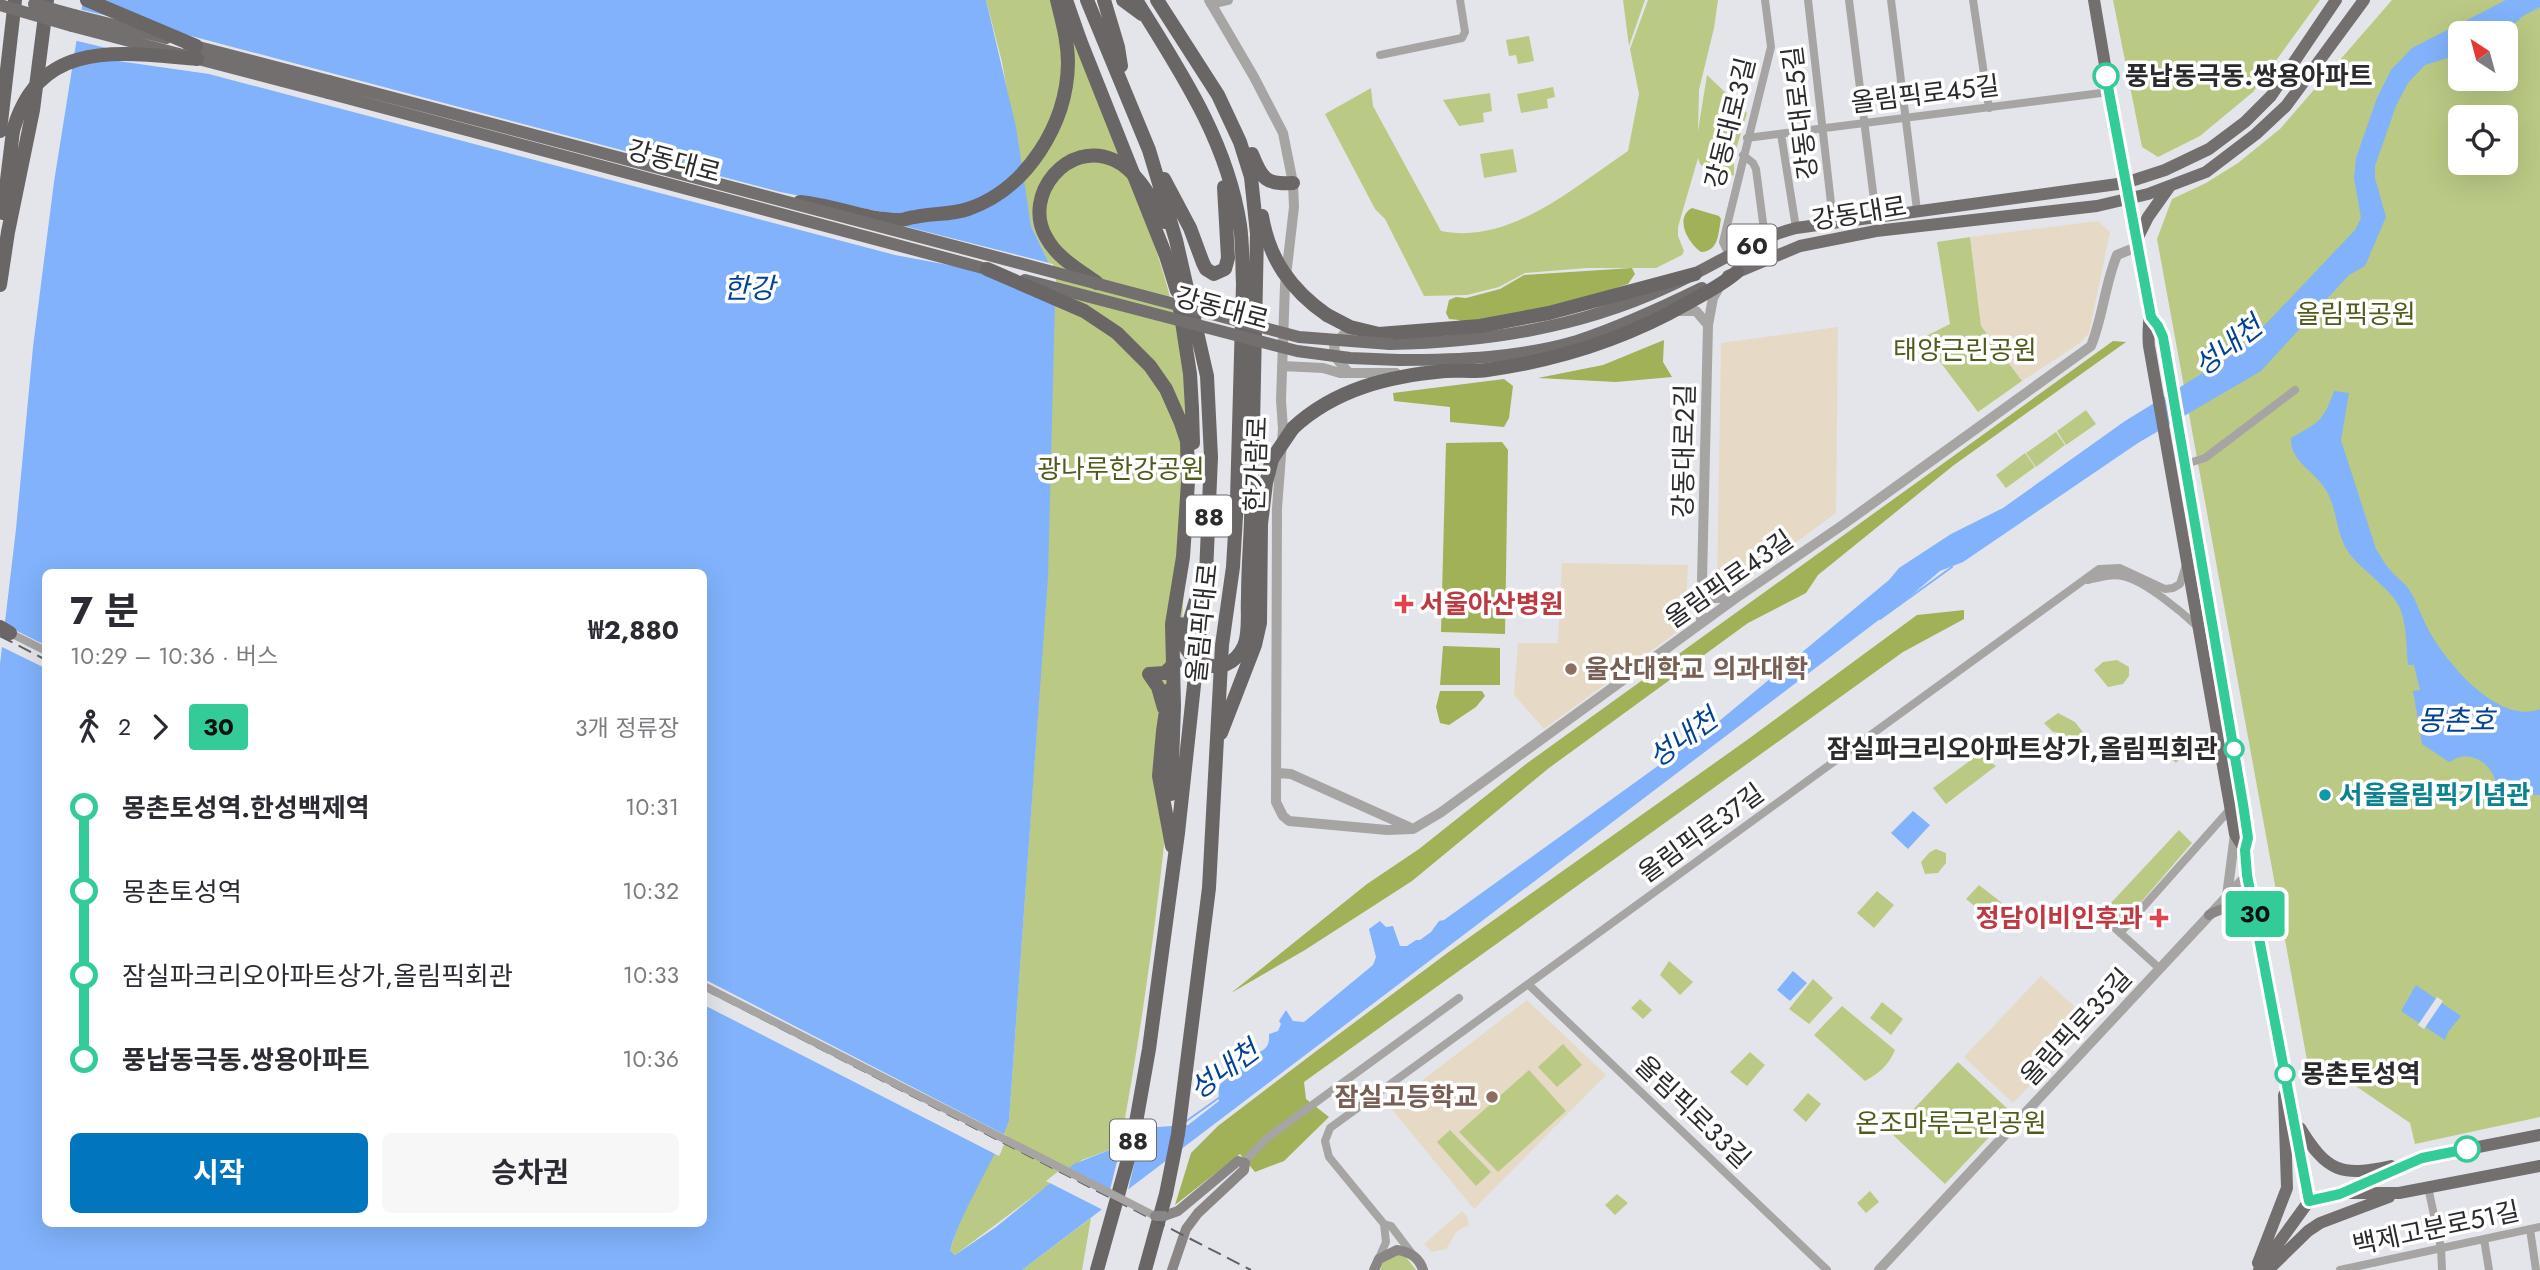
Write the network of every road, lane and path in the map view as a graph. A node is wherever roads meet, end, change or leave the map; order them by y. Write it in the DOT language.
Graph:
graph roads {
  1 [pos="16,0"];
  2 [pos="87,0"];
  3 [pos="1057,0"];
  4 [pos="1066,0"];
  5 [pos="1087,0"];
  6 [pos="1104,0"];
  7 [pos="1123,0"];
  8 [pos="1136,0"];
  9 [pos="1157,0"];
  10 [pos="1228,0"];
  11 [pos="1460,0"];
  12 [pos="1765,0"];
  13 [pos="1808,0"];
  14 [pos="1849,0"];
  15 [pos="1891,0"];
  16 [pos="1973,0"];
  17 [pos="2094,0"];
  18 [pos="2336,0"];
  19 [pos="2364,0"];
  20 [pos="35,1"];
  21 [pos="1210,2"];
  22 [pos="0,5"];
  23 [pos="1167,15"];
  24 [pos="1146,17"];
  25 [pos="197,52"];
  26 [pos="1380,55"];
  27 [pos="1124,90"];
  28 [pos="2109,92"];
  29 [pos="1989,108"];
  30 [pos="1906,118"];
  31 [pos="1865,123"];
  32 [pos="1823,129"];
  33 [pos="6,131"];
  34 [pos="1781,134"];
  35 [pos="1747,138"];
  36 [pos="1149,150"];
  37 [pos="1220,153"];
  38 [pos="1744,155"];
  39 [pos="1251,177"];
  40 [pos="1293,183"];
  41 [pos="2125,183"];
  42 [pos="2170,186"];
  43 [pos="2129,199"];
  44 [pos="785,201"];
  45 [pos="1917,210"];
  46 [pos="1876,216"];
  47 [pos="1833,221"];
  48 [pos="1796,228"];
  49 [pos="1765,238"];
  50 [pos="1176,240"];
  51 [pos="0,242"];
  52 [pos="2138,243"];
  53 [pos="1729,256"];
  54 [pos="987,269"];
  55 [pos="1737,272"];
  56 [pos="1695,274"];
  57 [pos="1097,283"];
  58 [pos="1722,284"];
  59 [pos="0,285"];
  60 [pos="1671,313"];
  61 [pos="2151,317"];
  62 [pos="1708,325"];
  63 [pos="1355,329"];
  64 [pos="1336,358"];
  65 [pos="1282,366"];
  66 [pos="1323,368"];
  67 [pos="1445,371"];
  68 [pos="1349,373"];
  69 [pos="2295,390"];
  70 [pos="1193,440"];
  71 [pos="1272,460"];
  72 [pos="2185,465"];
  73 [pos="1188,482"];
  74 [pos="1210,488"];
  75 [pos="1251,521"];
  76 [pos="2186,564"];
  77 [pos="2082,581"];
  78 [pos="1702,598"];
  79 [pos="1736,598"];
  80 [pos="1701,623"];
  81 [pos="2199,628"];
  82 [pos="5,630"];
  83 [pos="42,649"];
  84 [pos="1175,663"];
  85 [pos="1166,716"];
  86 [pos="1217,744"];
  87 [pos="1278,773"];
  88 [pos="2232,807"];
  89 [pos="1413,829"];
  90 [pos="1178,833"];
  91 [pos="2235,834"];
  92 [pos="2245,850"];
  93 [pos="1174,858"];
  94 [pos="2247,875"];
  95 [pos="2227,896"];
  96 [pos="2095,910"];
  97 [pos="2209,915"];
  98 [pos="2258,930"];
  99 [pos="2120,933"];
  100 [pos="2159,968"];
  101 [pos="1529,985"];
  102 [pos="707,988"];
  103 [pos="1459,998"];
  104 [pos="2282,1059"];
  105 [pos="2296,1121"];
  106 [pos="2540,1135"];
  107 [pos="2422,1158"];
  108 [pos="1244,1162"];
  109 [pos="2540,1166"];
  110 [pos="2428,1187"];
  111 [pos="2399,1193"];
  112 [pos="2340,1194"];
  113 [pos="2309,1201"];
  114 [pos="1160,1216"];
  115 [pos="1384,1224"];
  116 [pos="2540,1227"];
  117 [pos="2530,1230"];
  118 [pos="2484,1239"];
  119 [pos="2441,1248"];
  120 [pos="2393,1258"];
  121 [pos="1376,1265"];
  122 [pos="1421,1265"];
  123 [pos="2345,1269"];
  124 [pos="1097,1270"];
  125 [pos="1145,1270"];
  126 [pos="1172,1270"];
  127 [pos="1827,1270"];
  128 [pos="1879,1270"];
  129 [pos="2257,1270"];
  130 [pos="2268,1270"];
  131 [pos="2395,1270"];
  132 [pos="2442,1270"];
  133 [pos="2489,1270"];
  134 [pos="2536,1270"];
  1 -- 20 [label="main road, 강동대로"];
  1 -- 33 [label="highway"];
  2 -- 25 [label="highway"];
  3 -- 44 [label="highway, bridge"];
  4 -- 70 [label="highway, bridge"];
  5 -- 27 [label="highway, 올림픽대로 / 88"];
  6 -- 27 [label="highway"];
  7 -- 24 [label="highway"];
  8 -- 24 [label="highway, 올림픽대로 / 88"];
  9 -- 23 [label="highway"];
  10 -- 21 [label="street"];
  11 -- 26 [label="street"];
  12 -- 35 [label="street, 강동대로3길"];
  13 -- 32 [label="street, 강동대로5길"];
  14 -- 31 [label="street"];
  15 -- 30 [label="street"];
  16 -- 29 [label="street"];
  17 -- 28 [label="main road"];
  18 -- 41 [label="main road, 강동대로 / 60"];
  19 -- 42 [label="main road, 강동대로 / 60"];
  20 -- 25 [label="main road, 강동대로, bridge"];
  20 -- 59 [label="highway"];
  21 -- 40 [label="street, 한가람로"];
  22 -- 25 [label="main road, 강동대로, bridge"];
  23 -- 39 [label="highway"];
  23 -- 40 [label="highway"];
  24 -- 37 [label="highway, 올림픽대로 / 88"];
  25 -- 33 [label="highway, bridge"];
  25 -- 44 [label="main road, 강동대로, bridge"];
  25 -- 54 [label="main road, 강동대로, bridge"];
  27 -- 36 [label="highway, 올림픽대로 / 88"];
  28 -- 29 [label="street, 올림픽로45길"];
  28 -- 41 [label="main road"];
  29 -- 30 [label="street, 올림픽로45길"];
  30 -- 31 [label="street, 올림픽로45길"];
  30 -- 45 [label="street"];
  31 -- 32 [label="street, 올림픽로45길"];
  31 -- 46 [label="street"];
  32 -- 34 [label="street, 올림픽로45길"];
  32 -- 47 [label="street, 강동대로5길"];
  33 -- 51 [label="highway"];
  34 -- 35 [label="street, 올림픽로45길"];
  34 -- 48 [label="street, 강동대로"];
  35 -- 38 [label="street, 강동대로3길"];
  36 -- 37 [label="highway"];
  36 -- 50 [label="highway, 올림픽대로 / 88"];
  37 -- 86 [label="highway, 올림픽대로 / 88"];
  38 -- 49 [label="street"];
  38 -- 53 [label="street, 강동대로3길"];
  39 -- 63 [label="highway, bridge"];
  39 -- 75 [label="highway"];
  40 -- 65 [label="street, 한가람로"];
  41 -- 43 [label="main road"];
  41 -- 45 [label="main road, 강동대로 / 60"];
  42 -- 43 [label="main road, 강동대로 / 60"];
  42 -- 52 [label="main road"];
  43 -- 52 [label="main road"];
  43 -- 55 [label="main road, 강동대로 / 60"];
  44 -- 57 [label="main road, 강동대로, bridge"];
  45 -- 46 [label="main road, 강동대로 / 60"];
  46 -- 47 [label="main road, 강동대로 / 60"];
  47 -- 48 [label="main road, 강동대로 / 60"];
  48 -- 49 [label="main road, 강동대로 / 60"];
  49 -- 53 [label="main road, 강동대로 / 60"];
  50 -- 57 [label="highway"];
  50 -- 74 [label="highway, 올림픽대로 / 88"];
  52 -- 61 [label="main road"];
  52 -- 79 [label="street, 올림픽로43길"];
  53 -- 56 [label="main road, 강동대로 / 60"];
  54 -- 55 [label="main road, 강동대로 / 60, bridge"];
  54 -- 73 [label="highway, bridge"];
  55 -- 58 [label="highway"];
  56 -- 57 [label="main road, 강동대로 / 60, bridge"];
  56 -- 63 [label="highway"];
  58 -- 60 [label="highway"];
  58 -- 62 [label="street, 강동대로2길"];
  60 -- 62 [label="street"];
  60 -- 67 [label="highway"];
  61 -- 72 [label="main road"];
  61 -- 76 [label="main road"];
  62 -- 78 [label="street, 강동대로2길"];
  63 -- 64 [label="street"];
  64 -- 66 [label="street"];
  64 -- 68 [label="street"];
  65 -- 66 [label="street"];
  65 -- 87 [label="street, 한가람로"];
  66 -- 68 [label="street"];
  67 -- 68 [label="street"];
  67 -- 71 [label="highway, bridge"];
  69 -- 72 [label="street"];
  70 -- 73 [label="highway, bridge"];
  70 -- 75 [label="highway, bridge"];
  71 -- 75 [label="highway"];
  71 -- 86 [label="highway"];
  72 -- 92 [label="main road"];
  73 -- 90 [label="highway, bridge"];
  74 -- 84 [label="highway"];
  74 -- 90 [label="highway, 올림픽대로 / 88"];
  76 -- 77 [label="street"];
  76 -- 81 [label="main road"];
  77 -- 81 [label="street, 올림픽로37길"];
  77 -- 101 [label="street, 올림픽로37길"];
  78 -- 79 [label="street"];
  78 -- 80 [label="street, 강동대로2길"];
  79 -- 80 [label="street, 올림픽로43길"];
  80 -- 89 [label="street, 올림픽로43길"];
  81 -- 88 [label="main road"];
  82 -- 83 [label="street"];
  84 -- 85 [label="highway"];
  84 -- 85 [label="highway"];
  85 -- 93 [label="highway"];
  86 -- 125 [label="highway, 올림픽대로 / 88"];
  87 -- 89 [label="street"];
  87 -- 89 [label="street, 한가람로"];
  88 -- 91 [label="main road"];
  88 -- 99 [label="street"];
  90 -- 93 [label="highway, 올림픽대로 / 88"];
  91 -- 92 [label="main road"];
  91 -- 95 [label="street"];
  92 -- 94 [label="main road"];
  93 -- 124 [label="highway, 올림픽대로 / 88"];
  94 -- 95 [label="street, 올림픽로35길"];
  94 -- 98 [label="main road"];
  95 -- 97 [label="street, 올림픽로35길"];
  96 -- 99 [label="street"];
  97 -- 98 [label="main road"];
  97 -- 100 [label="street, 올림픽로35길"];
  98 -- 104 [label="main road"];
  99 -- 100 [label="street"];
  100 -- 128 [label="street, 올림픽로35길"];
  101 -- 115 [label="street, 올림픽로37길"];
  101 -- 127 [label="street, 올림픽로33길"];
  102 -- 114 [label="street, bridge"];
  103 -- 108 [label="street"];
  104 -- 105 [label="main road"];
  104 -- 129 [label="main road"];
  105 -- 107 [label="main road"];
  105 -- 113 [label="main road"];
  106 -- 107 [label="main road"];
  107 -- 112 [label="main road"];
  108 -- 114 [label="main road"];
  108 -- 126 [label="main road"];
  109 -- 110 [label="main road"];
  110 -- 111 [label="main road"];
  110 -- 119 [label="street"];
  111 -- 112 [label="main road"];
  111 -- 130 [label="main road"];
  112 -- 113 [label="main road"];
  113 -- 129 [label="main road"];
  115 -- 121 [label="street"];
  115 -- 122 [label="street"];
  116 -- 117 [label="street, 백제고분로51길"];
  117 -- 118 [label="street, 백제고분로51길"];
  117 -- 134 [label="street"];
  118 -- 119 [label="street, 백제고분로51길"];
  118 -- 133 [label="street"];
  119 -- 120 [label="street, 백제고분로51길"];
  119 -- 132 [label="street"];
  120 -- 123 [label="street, 백제고분로51길"];
  120 -- 131 [label="street"];
  121 -- 122 [label="main road"];
}
